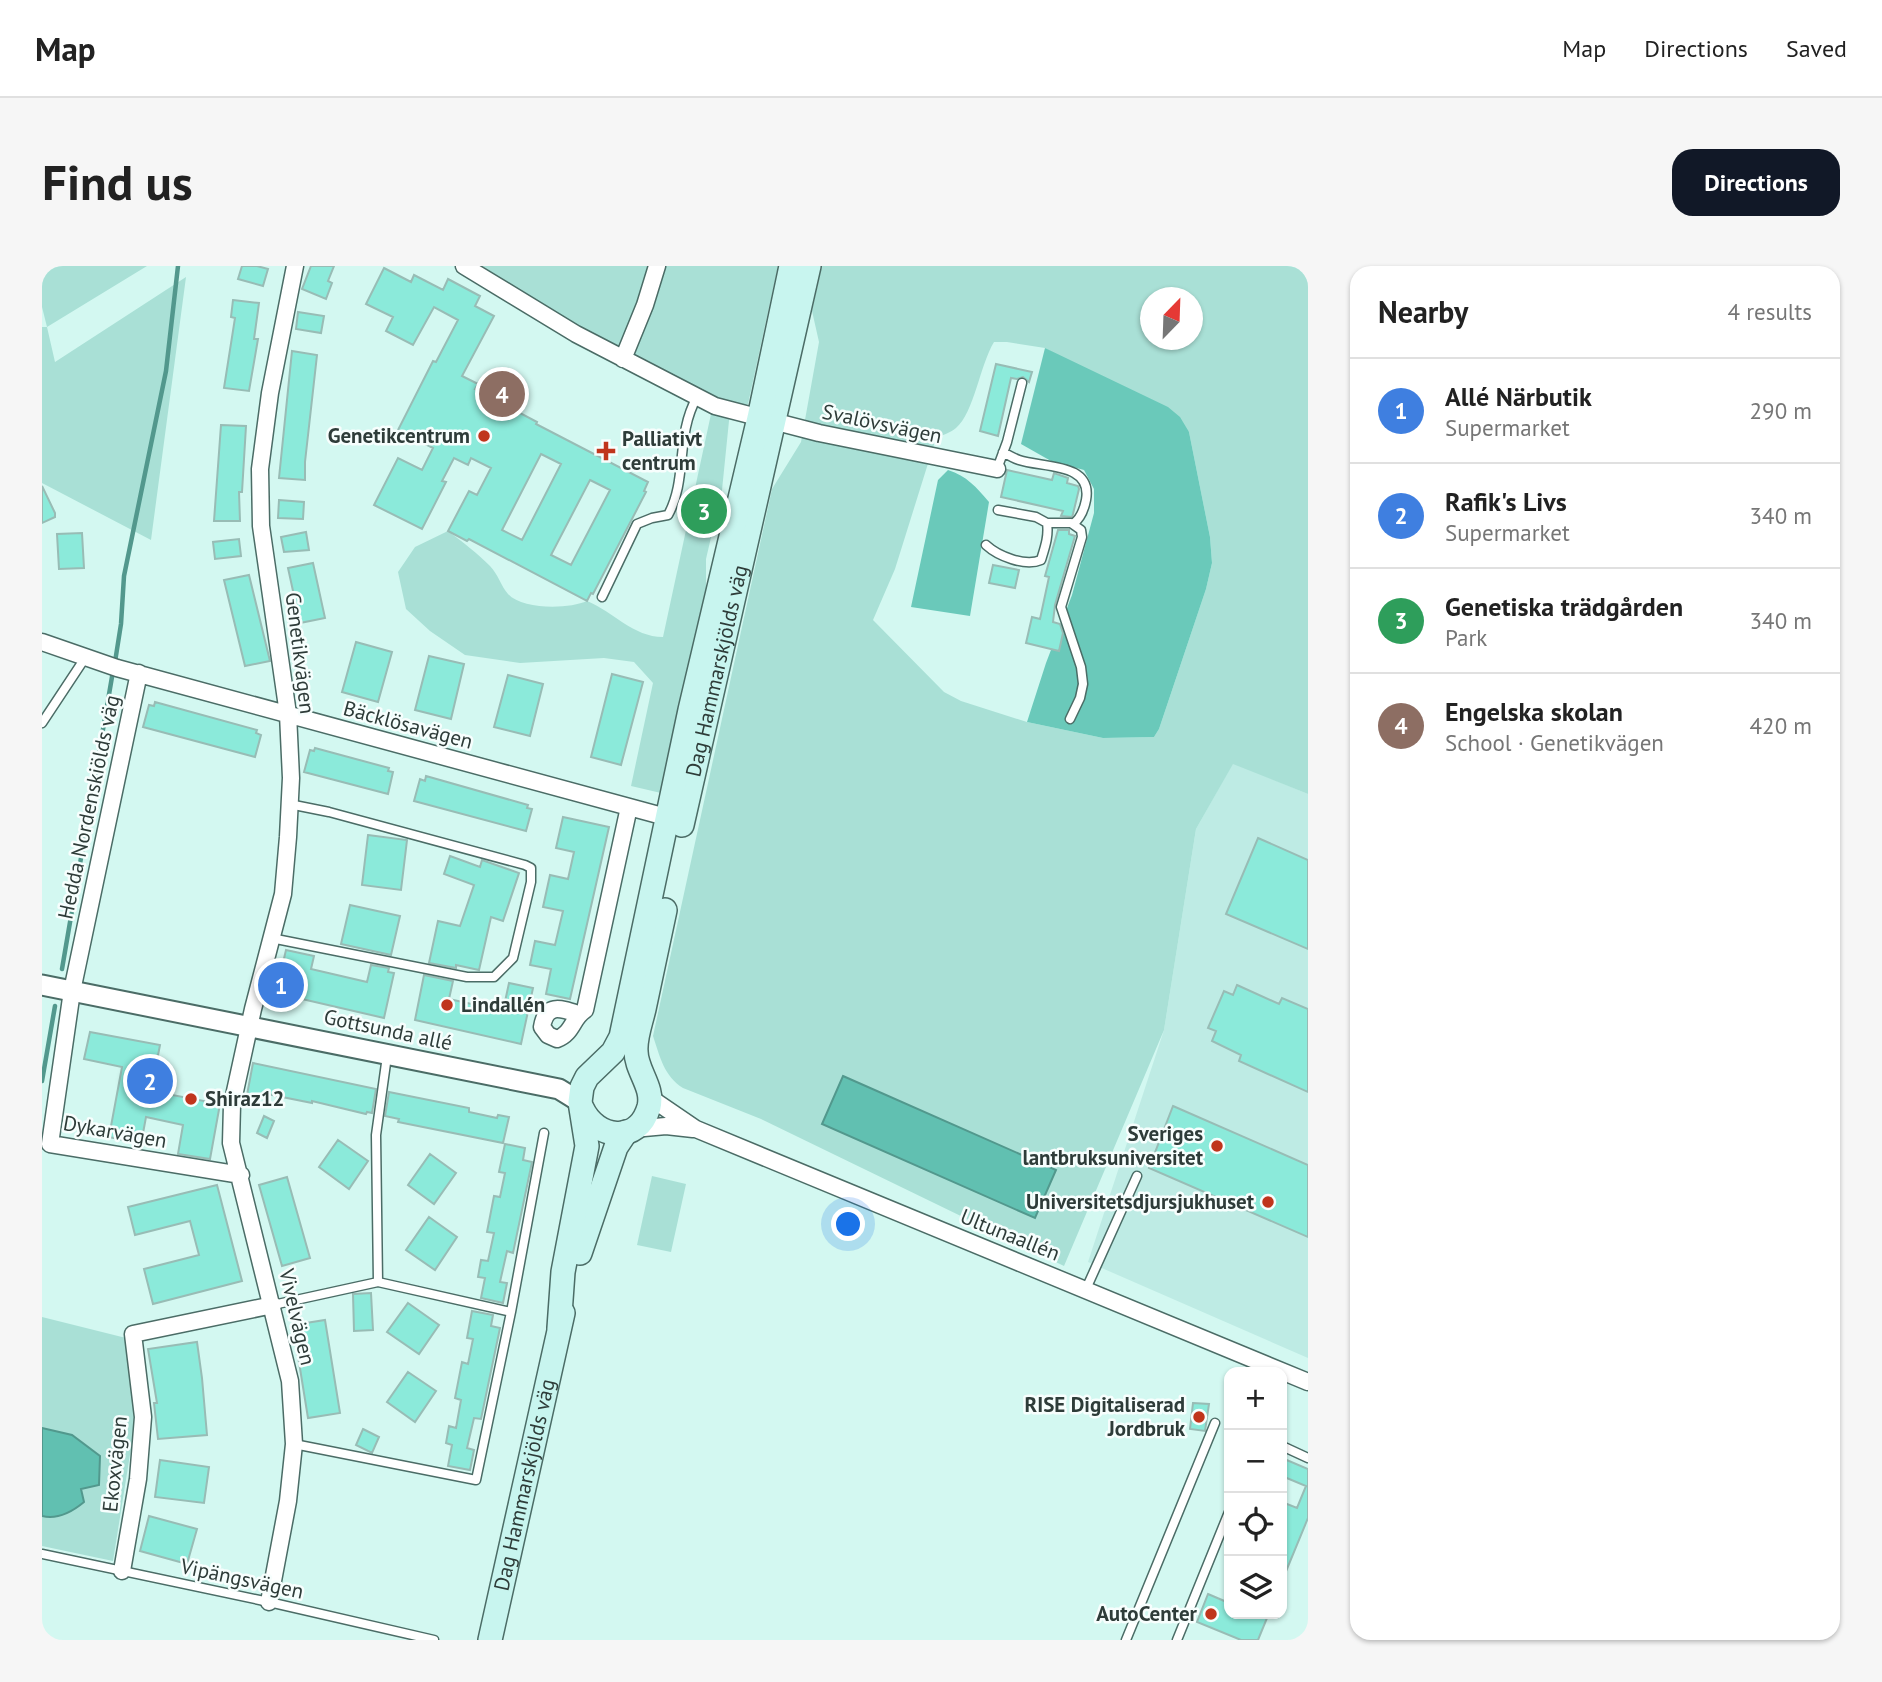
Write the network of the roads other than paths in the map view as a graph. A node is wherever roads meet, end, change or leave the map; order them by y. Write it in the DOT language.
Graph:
graph roads {
  1 [pos="295,266"];
  2 [pos="464,266"];
  3 [pos="657,266"];
  4 [pos="791,266"];
  5 [pos="809,266"];
  6 [pos="614,359"];
  7 [pos="1021,383"];
  8 [pos="697,397"];
  9 [pos="766,420"];
  10 [pos="1003,453"];
  11 [pos="997,469"];
  12 [pos="998,510"];
  13 [pos="1047,523"];
  14 [pos="1073,524"];
  15 [pos="986,544"];
  16 [pos="602,597"];
  17 [pos="42,642"];
  18 [pos="85,658"];
  19 [pos="139,673"];
  20 [pos="288,714"];
  21 [pos="1070,719"];
  22 [pos="42,723"];
  23 [pos="289,804"];
  24 [pos="629,807"];
  25 [pos="675,820"];
  26 [pos="271,938"];
  27 [pos="42,985"];
  28 [pos="72,991"];
  29 [pos="578,1014"];
  30 [pos="247,1035"];
  31 [pos="387,1053"];
  32 [pos="592,1073"];
  33 [pos="646,1083"];
  34 [pos="559,1089"];
  35 [pos="581,1105"];
  36 [pos="696,1129"];
  37 [pos="629,1130"];
  38 [pos="544,1133"];
  39 [pos="46,1148"];
  40 [pos="241,1175"];
  41 [pos="1137,1176"];
  42 [pos="378,1282"];
  43 [pos="1086,1289"];
  44 [pos="273,1305"];
  45 [pos="511,1312"];
  46 [pos="559,1328"];
  47 [pos="1260,1367"];
  48 [pos="1287,1378"];
  49 [pos="1308,1382"];
  50 [pos="1215,1423"];
  51 [pos="294,1444"];
  52 [pos="1287,1448"];
  53 [pos="1308,1458"];
  54 [pos="1224,1524"];
  55 [pos="42,1554"];
  56 [pos="122,1571"];
  57 [pos="269,1602"];
  58 [pos="434,1640"];
  59 [pos="489,1640"];
  60 [pos="1126,1640"];
  61 [pos="1177,1640"];
  1 -- 20 [label="street, Genetikvägen"];
  2 -- 6 [label="street"];
  3 -- 6 [label="street"];
  4 -- 9 [label="main road, Dag Hammarskjölds väg"];
  5 -- 9 [label="main road, Dag Hammarskjölds väg"];
  6 -- 8 [label="street"];
  7 -- 10 [label="lane"];
  8 -- 9 [label="street"];
  8 -- 16 [label="lane"];
  9 -- 11 [label="street, Svalövsvägen"];
  9 -- 25 [label="main road, Dag Hammarskjölds väg"];
  10 -- 11 [label="lane"];
  10 -- 14 [label="lane"];
  12 -- 13 [label="lane"];
  13 -- 14 [label="lane"];
  13 -- 15 [label="lane"];
  14 -- 21 [label="lane"];
  17 -- 18 [label="street, Bäcklösavägen"];
  18 -- 19 [label="street, Bäcklösavägen"];
  18 -- 22 [label="lane"];
  19 -- 20 [label="street, Bäcklösavägen"];
  19 -- 28 [label="street, Hedda Nordenskiölds väg"];
  20 -- 23 [label="street, Genetikvägen"];
  20 -- 24 [label="street, Bäcklösavägen"];
  23 -- 26 [label="street, Genetikvägen"];
  23 -- 26 [label="lane"];
  24 -- 25 [label="street, Bäcklösavägen"];
  24 -- 29 [label="street"];
  25 -- 32 [label="main road, Dag Hammarskjölds väg"];
  25 -- 33 [label="main road, Dag Hammarskjölds väg"];
  26 -- 30 [label="street, Genetikvägen"];
  27 -- 28 [label="street, Gottsunda allé"];
  28 -- 30 [label="street, Gottsunda allé"];
  28 -- 39 [label="street, Dykarvägen"];
  30 -- 31 [label="street, Gottsunda allé"];
  30 -- 40 [label="street, Vivelvägen"];
  31 -- 34 [label="street, Gottsunda allé"];
  31 -- 42 [label="lane"];
  32 -- 33 [label="main road"];
  32 -- 34 [label="street"];
  32 -- 35 [label="main road, Dag Hammarskjölds väg"];
  33 -- 36 [label="street, Ultunaallén"];
  33 -- 37 [label="main road, Dag Hammarskjölds väg"];
  34 -- 35 [label="street, Gottsunda allé"];
  35 -- 37 [label="main road"];
  35 -- 46 [label="main road, Dag Hammarskjölds väg"];
  36 -- 37 [label="street, Ultunaallén"];
  36 -- 43 [label="street, Ultunaallén"];
  37 -- 46 [label="main road, Dag Hammarskjölds väg"];
  38 -- 45 [label="lane"];
  39 -- 40 [label="street, Dykarvägen"];
  40 -- 44 [label="street, Vivelvägen"];
  41 -- 43 [label="lane"];
  42 -- 44 [label="lane"];
  42 -- 45 [label="lane"];
  43 -- 47 [label="street, Ultunaallén"];
  44 -- 51 [label="street, Vivelvägen"];
  44 -- 56 [label="street, Ekoxvägen"];
  45 -- 51 [label="lane"];
  46 -- 59 [label="main road, Dag Hammarskjölds väg"];
  48 -- 49 [label="street, Ultunaallén"];
  50 -- 60 [label="lane"];
  51 -- 57 [label="street, Vivelvägen"];
  52 -- 53 [label="lane"];
  54 -- 61 [label="lane"];
  55 -- 56 [label="lane, Vipängsvägen"];
  56 -- 57 [label="lane, Vipängsvägen"];
  57 -- 58 [label="lane, Vipängsvägen"];
}
